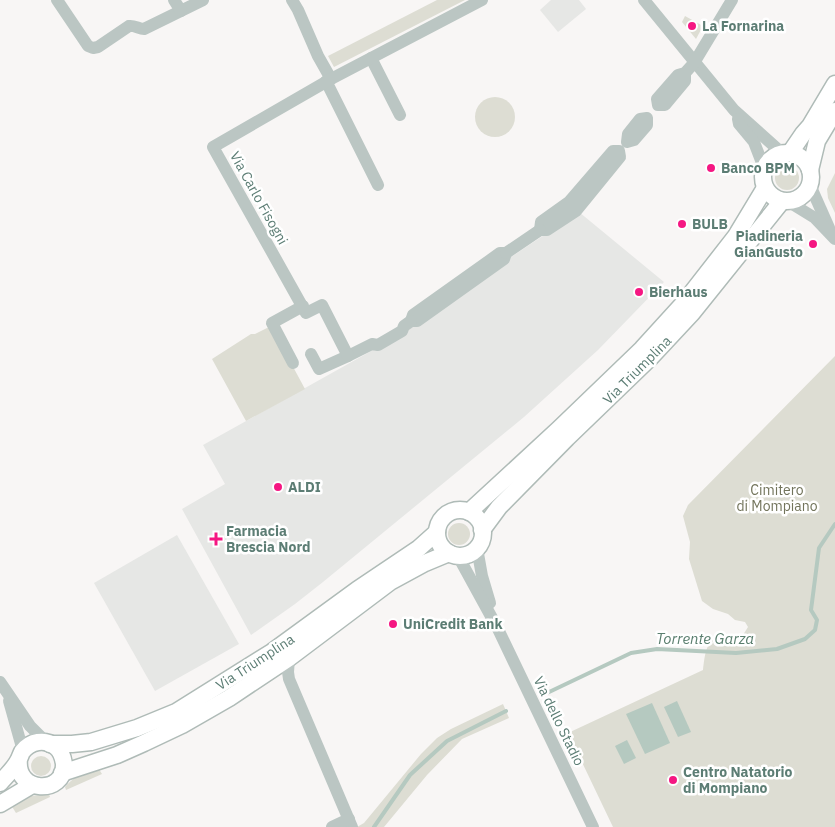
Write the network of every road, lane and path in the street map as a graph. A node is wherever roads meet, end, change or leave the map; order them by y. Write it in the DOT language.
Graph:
graph roads {
  1 [pos="57,0"];
  2 [pos="203,0"];
  3 [pos="292,0"];
  4 [pos="482,0"];
  5 [pos="644,0"];
  6 [pos="732,0"];
  7 [pos="178,6"];
  8 [pos="371,58"];
  9 [pos="694,63"];
  10 [pos="329,80"];
  11 [pos="835,84"];
  12 [pos="734,110"];
  13 [pos="835,111"];
  14 [pos="400,115"];
  15 [pos="786,153"];
  16 [pos="764,168"];
  17 [pos="810,178"];
  18 [pos="378,185"];
  19 [pos="765,188"];
  20 [pos="786,201"];
  21 [pos="835,239"];
  22 [pos="303,306"];
  23 [pos="311,354"];
  24 [pos="348,356"];
  25 [pos="293,363"];
  26 [pos="468,512"];
  27 [pos="482,530"];
  28 [pos="437,532"];
  29 [pos="477,548"];
  30 [pos="453,554"];
  31 [pos="498,629"];
  32 [pos="289,658"];
  33 [pos="3,687"];
  34 [pos="48,743"];
  35 [pos="21,755"];
  36 [pos="62,773"];
  37 [pos="0,783"];
  38 [pos="32,785"];
  39 [pos="0,804"];
  40 [pos="350,823"];
  41 [pos="332,827"];
  42 [pos="593,827"];
  1 -- 7 [label="street"];
  2 -- 7 [label="street"];
  3 -- 10 [label="street"];
  4 -- 8 [label="street, Via Carlo Fisogni"];
  5 -- 9 [label="street"];
  6 -- 9 [label="street"];
  8 -- 10 [label="street, Via Carlo Fisogni"];
  8 -- 14 [label="street"];
  9 -- 12 [label="street"];
  9 -- 24 [label="street"];
  10 -- 18 [label="street"];
  10 -- 22 [label="street, Via Carlo Fisogni"];
  11 -- 15 [label="main road"];
  12 -- 15 [label="street"];
  12 -- 16 [label="street"];
  13 -- 17 [label="main road"];
  15 -- 16 [label="main road"];
  15 -- 17 [label="main road"];
  16 -- 19 [label="main road"];
  17 -- 20 [label="main road, Via Triumplina"];
  17 -- 21 [label="street"];
  19 -- 20 [label="main road"];
  19 -- 26 [label="main road, Via Triumplina"];
  20 -- 21 [label="street"];
  20 -- 27 [label="main road, Via Triumplina"];
  22 -- 24 [label="street"];
  22 -- 25 [label="street"];
  23 -- 24 [label="street"];
  26 -- 27 [label="main road"];
  26 -- 28 [label="main road, Via Triumplina"];
  27 -- 29 [label="main road, Via Triumplina"];
  28 -- 30 [label="main road"];
  28 -- 34 [label="main road, Via Triumplina"];
  29 -- 30 [label="main road, Via Triumplina"];
  29 -- 31 [label="street, Via dello Stadio"];
  30 -- 31 [label="street, Via dello Stadio"];
  30 -- 32 [label="main road, Via Triumplina"];
  31 -- 42 [label="street, Via dello Stadio"];
  32 -- 36 [label="main road, Via Triumplina"];
  32 -- 40 [label="street, Via Triumplina"];
  33 -- 34 [label="street"];
  33 -- 35 [label="street"];
  34 -- 35 [label="main road, Via Triumplina"];
  34 -- 36 [label="main road"];
  35 -- 37 [label="main road, Via Triumplina"];
  35 -- 38 [label="main road"];
  36 -- 38 [label="main road, Via Triumplina"];
  38 -- 39 [label="main road, Via Triumplina"];
  40 -- 41 [label="street, Via Triumplina"];
}
